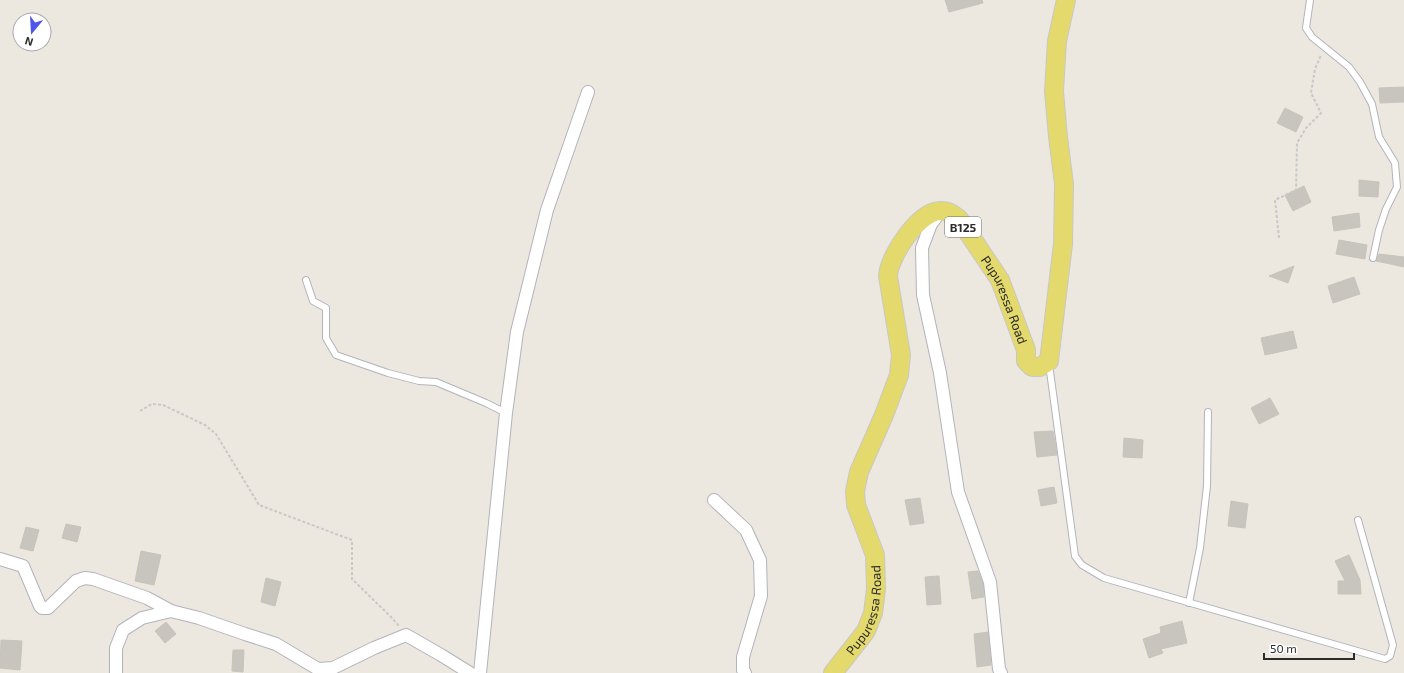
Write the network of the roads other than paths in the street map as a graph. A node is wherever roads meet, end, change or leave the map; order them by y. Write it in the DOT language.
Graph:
graph roads {
  1 [pos="1066,0"];
  2 [pos="1310,0"];
  3 [pos="588,92"];
  4 [pos="941,210"];
  5 [pos="1373,258"];
  6 [pos="306,280"];
  7 [pos="1049,361"];
  8 [pos="1208,412"];
  9 [pos="506,413"];
  10 [pos="714,500"];
  11 [pos="1358,520"];
  12 [pos="0,559"];
  13 [pos="1189,603"];
  14 [pos="171,611"];
  15 [pos="116,673"];
  16 [pos="470,673"];
  17 [pos="480,673"];
  18 [pos="745,673"];
  19 [pos="833,673"];
  20 [pos="1001,673"];
  1 -- 7 [label="main road"];
  2 -- 5 [label="lane"];
  3 -- 9 [label="street"];
  4 -- 7 [label="main road, Pupuressa Road / B125"];
  4 -- 19 [label="main road, Pupuressa Road / B125"];
  4 -- 20 [label="street"];
  6 -- 9 [label="lane"];
  7 -- 13 [label="lane"];
  8 -- 13 [label="lane"];
  9 -- 17 [label="street"];
  10 -- 18 [label="street"];
  11 -- 13 [label="lane"];
  12 -- 14 [label="street"];
  14 -- 15 [label="street"];
  14 -- 16 [label="street"];
}
